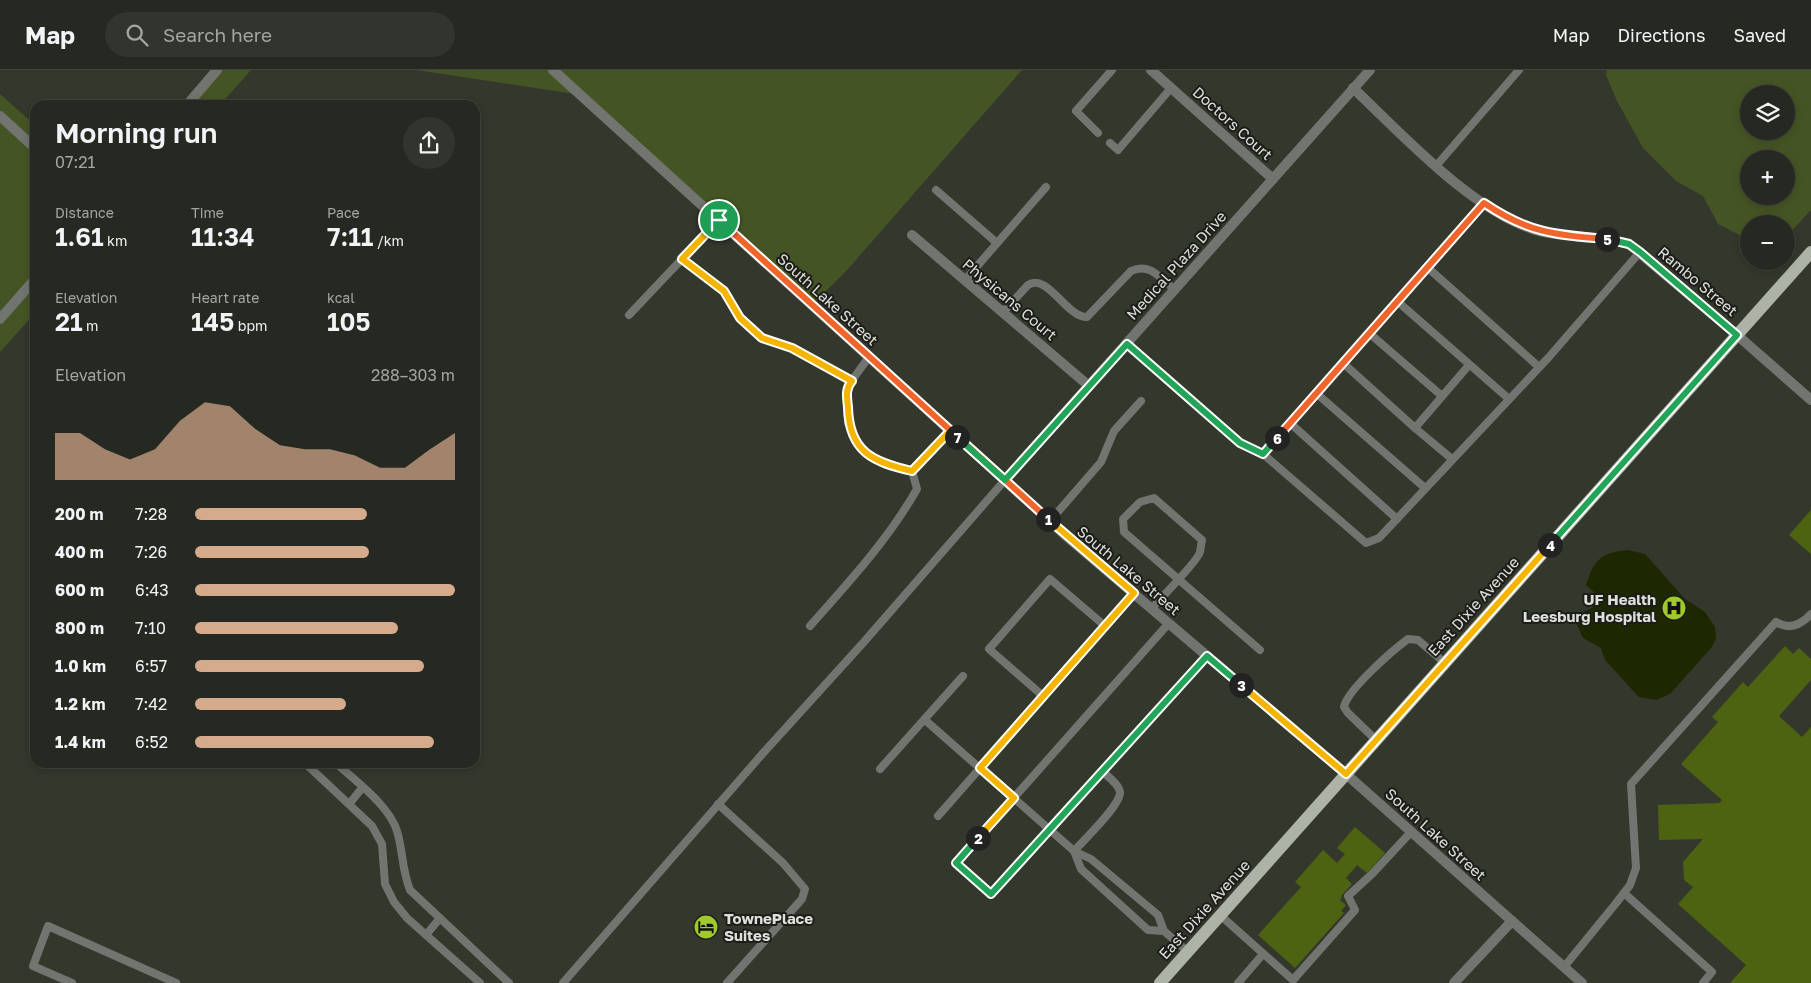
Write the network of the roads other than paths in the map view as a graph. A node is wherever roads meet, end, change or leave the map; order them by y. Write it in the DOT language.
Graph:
graph roads {
  1 [pos="217,70"];
  2 [pos="553,70"];
  3 [pos="1112,70"];
  4 [pos="1151,70"];
  5 [pos="1370,70"];
  6 [pos="1519,70"];
  7 [pos="1171,88"];
  8 [pos="1354,88"];
  9 [pos="191,100"];
  10 [pos="0,116"];
  11 [pos="1098,133"];
  12 [pos="30,143"];
  13 [pos="1110,144"];
  14 [pos="1436,166"];
  15 [pos="1273,179"];
  16 [pos="1046,187"];
  17 [pos="936,190"];
  18 [pos="1484,203"];
  19 [pos="719,220"];
  20 [pos="912,235"];
  21 [pos="997,243"];
  22 [pos="1640,252"];
  23 [pos="1811,252"];
  24 [pos="682,259"];
  25 [pos="1427,267"];
  26 [pos="965,280"];
  27 [pos="30,285"];
  28 [pos="1175,290"];
  29 [pos="1397,302"];
  30 [pos="1003,312"];
  31 [pos="629,315"];
  32 [pos="0,319"];
  33 [pos="1370,333"];
  34 [pos="1737,335"];
  35 [pos="1127,344"];
  36 [pos="869,356"];
  37 [pos="1343,363"];
  38 [pos="1469,365"];
  39 [pos="1539,367"];
  40 [pos="852,381"];
  41 [pos="1089,386"];
  42 [pos="1316,393"];
  43 [pos="1442,396"];
  44 [pos="1509,399"];
  45 [pos="1811,400"];
  46 [pos="1141,401"];
  47 [pos="1290,423"];
  48 [pos="1415,428"];
  49 [pos="950,431"];
  50 [pos="1263,454"];
  51 [pos="1452,459"];
  52 [pos="912,471"];
  53 [pos="1005,480"];
  54 [pos="1425,488"];
  55 [pos="1397,518"];
  56 [pos="1050,521"];
  57 [pos="1177,580"];
  58 [pos="1134,593"];
  59 [pos="1152,608"];
  60 [pos="1811,614"];
  61 [pos="1169,624"];
  62 [pos="810,626"];
  63 [pos="1105,626"];
  64 [pos="1260,650"];
  65 [pos="1207,656"];
  66 [pos="1445,663"];
  67 [pos="964,676"];
  68 [pos="1043,696"];
  69 [pos="925,720"];
  70 [pos="1376,740"];
  71 [pos="311,768"];
  72 [pos="341,768"];
  73 [pos="980,768"];
  74 [pos="880,769"];
  75 [pos="1102,771"];
  76 [pos="1346,774"];
  77 [pos="362,788"];
  78 [pos="1014,798"];
  79 [pos="350,802"];
  80 [pos="718,804"];
  81 [pos="938,816"];
  82 [pos="1048,829"];
  83 [pos="1411,832"];
  84 [pos="1074,851"];
  85 [pos="1110,876"];
  86 [pos="1100,886"];
  87 [pos="1624,893"];
  88 [pos="1220,916"];
  89 [pos="440,918"];
  90 [pos="1512,921"];
  91 [pos="1164,931"];
  92 [pos="426,934"];
  93 [pos="1188,952"];
  94 [pos="1263,954"];
  95 [pos="1564,967"];
  96 [pos="1295,982"];
  97 [pos="72,983"];
  98 [pos="176,983"];
  99 [pos="480,983"];
  100 [pos="509,983"];
  101 [pos="563,983"];
  102 [pos="727,983"];
  103 [pos="1160,983"];
  104 [pos="1238,983"];
  105 [pos="1454,983"];
  106 [pos="1582,983"];
  107 [pos="1703,983"];
  1 -- 9 [label="street"];
  2 -- 19 [label="street, South Lake Street"];
  3 -- 11 [label="lane"];
  4 -- 7 [label="street, Doctors Court"];
  5 -- 8 [label="street, Medical Plaza Drive"];
  6 -- 14 [label="lane"];
  7 -- 13 [label="lane"];
  7 -- 15 [label="street, Doctors Court"];
  8 -- 14 [label="street, Rambo Street"];
  8 -- 15 [label="street, Medical Plaza Drive"];
  10 -- 12 [label="street"];
  14 -- 18 [label="street, Rambo Street"];
  15 -- 28 [label="street, Medical Plaza Drive"];
  16 -- 21 [label="lane"];
  17 -- 21 [label="lane"];
  18 -- 22 [label="street, Rambo Street"];
  18 -- 25 [label="lane"];
  19 -- 24 [label="lane"];
  19 -- 36 [label="street, South Lake Street"];
  20 -- 26 [label="street, Physicans Court"];
  21 -- 26 [label="lane"];
  22 -- 34 [label="street, Rambo Street"];
  22 -- 39 [label="lane"];
  23 -- 34 [label="main road, East Dixie Avenue"];
  24 -- 31 [label="lane"];
  24 -- 40 [label="lane"];
  25 -- 29 [label="lane"];
  25 -- 39 [label="lane"];
  26 -- 30 [label="street, Physicans Court"];
  27 -- 32 [label="street"];
  28 -- 30 [label="lane"];
  28 -- 35 [label="street, Medical Plaza Drive"];
  29 -- 33 [label="lane"];
  29 -- 38 [label="lane"];
  30 -- 41 [label="street, Physicans Court"];
  33 -- 37 [label="lane"];
  33 -- 43 [label="lane"];
  34 -- 45 [label="street, Rambo Street"];
  34 -- 66 [label="main road, East Dixie Avenue"];
  35 -- 41 [label="street, Medical Plaza Drive"];
  35 -- 50 [label="lane"];
  36 -- 40 [label="lane"];
  36 -- 49 [label="street, South Lake Street"];
  37 -- 42 [label="lane"];
  37 -- 48 [label="lane"];
  38 -- 43 [label="lane"];
  38 -- 44 [label="lane"];
  39 -- 44 [label="lane"];
  40 -- 52 [label="lane"];
  41 -- 53 [label="street, Medical Plaza Drive"];
  42 -- 47 [label="lane"];
  42 -- 54 [label="lane"];
  43 -- 48 [label="lane"];
  44 -- 51 [label="lane"];
  46 -- 56 [label="lane"];
  47 -- 50 [label="lane"];
  47 -- 55 [label="lane"];
  48 -- 51 [label="lane"];
  49 -- 52 [label="lane"];
  49 -- 53 [label="street, South Lake Street"];
  50 -- 55 [label="lane"];
  51 -- 54 [label="lane"];
  52 -- 62 [label="lane"];
  53 -- 56 [label="street, South Lake Street"];
  53 -- 80 [label="lane"];
  54 -- 55 [label="lane"];
  56 -- 58 [label="street, South Lake Street"];
  57 -- 57 [label="lane"];
  57 -- 59 [label="lane"];
  57 -- 64 [label="lane"];
  58 -- 59 [label="street, South Lake Street"];
  58 -- 63 [label="lane"];
  59 -- 61 [label="street, South Lake Street"];
  60 -- 87 [label="lane"];
  61 -- 65 [label="street, South Lake Street"];
  61 -- 78 [label="lane"];
  63 -- 68 [label="lane"];
  63 -- 68 [label="lane"];
  65 -- 75 [label="lane"];
  65 -- 76 [label="street, South Lake Street"];
  66 -- 70 [label="main road, East Dixie Avenue"];
  66 -- 70 [label="lane"];
  67 -- 69 [label="lane"];
  68 -- 73 [label="lane"];
  69 -- 73 [label="lane"];
  69 -- 74 [label="lane"];
  70 -- 76 [label="main road, East Dixie Avenue"];
  71 -- 79 [label="lane"];
  72 -- 77 [label="lane"];
  73 -- 78 [label="lane"];
  73 -- 81 [label="lane"];
  75 -- 82 [label="lane"];
  75 -- 84 [label="lane"];
  76 -- 83 [label="street, South Lake Street"];
  76 -- 88 [label="main road, East Dixie Avenue"];
  77 -- 79 [label="lane"];
  77 -- 89 [label="lane"];
  78 -- 82 [label="lane"];
  78 -- 82 [label="lane"];
  79 -- 92 [label="lane"];
  80 -- 101 [label="lane"];
  80 -- 102 [label="lane"];
  82 -- 84 [label="lane"];
  83 -- 90 [label="street, South Lake Street"];
  83 -- 96 [label="lane"];
  84 -- 85 [label="lane"];
  84 -- 86 [label="lane"];
  85 -- 86 [label="lane"];
  85 -- 91 [label="lane"];
  86 -- 91 [label="lane"];
  87 -- 95 [label="lane"];
  87 -- 107 [label="lane"];
  88 -- 93 [label="main road, East Dixie Avenue"];
  88 -- 94 [label="lane"];
  89 -- 92 [label="lane"];
  89 -- 100 [label="lane"];
  90 -- 95 [label="street, South Lake Street"];
  90 -- 105 [label="street"];
  91 -- 93 [label="lane"];
  92 -- 99 [label="lane"];
  93 -- 103 [label="main road, East Dixie Avenue"];
  94 -- 96 [label="lane"];
  94 -- 104 [label="lane"];
  95 -- 106 [label="street, South Lake Street"];
  97 -- 98 [label="lane"];
}
